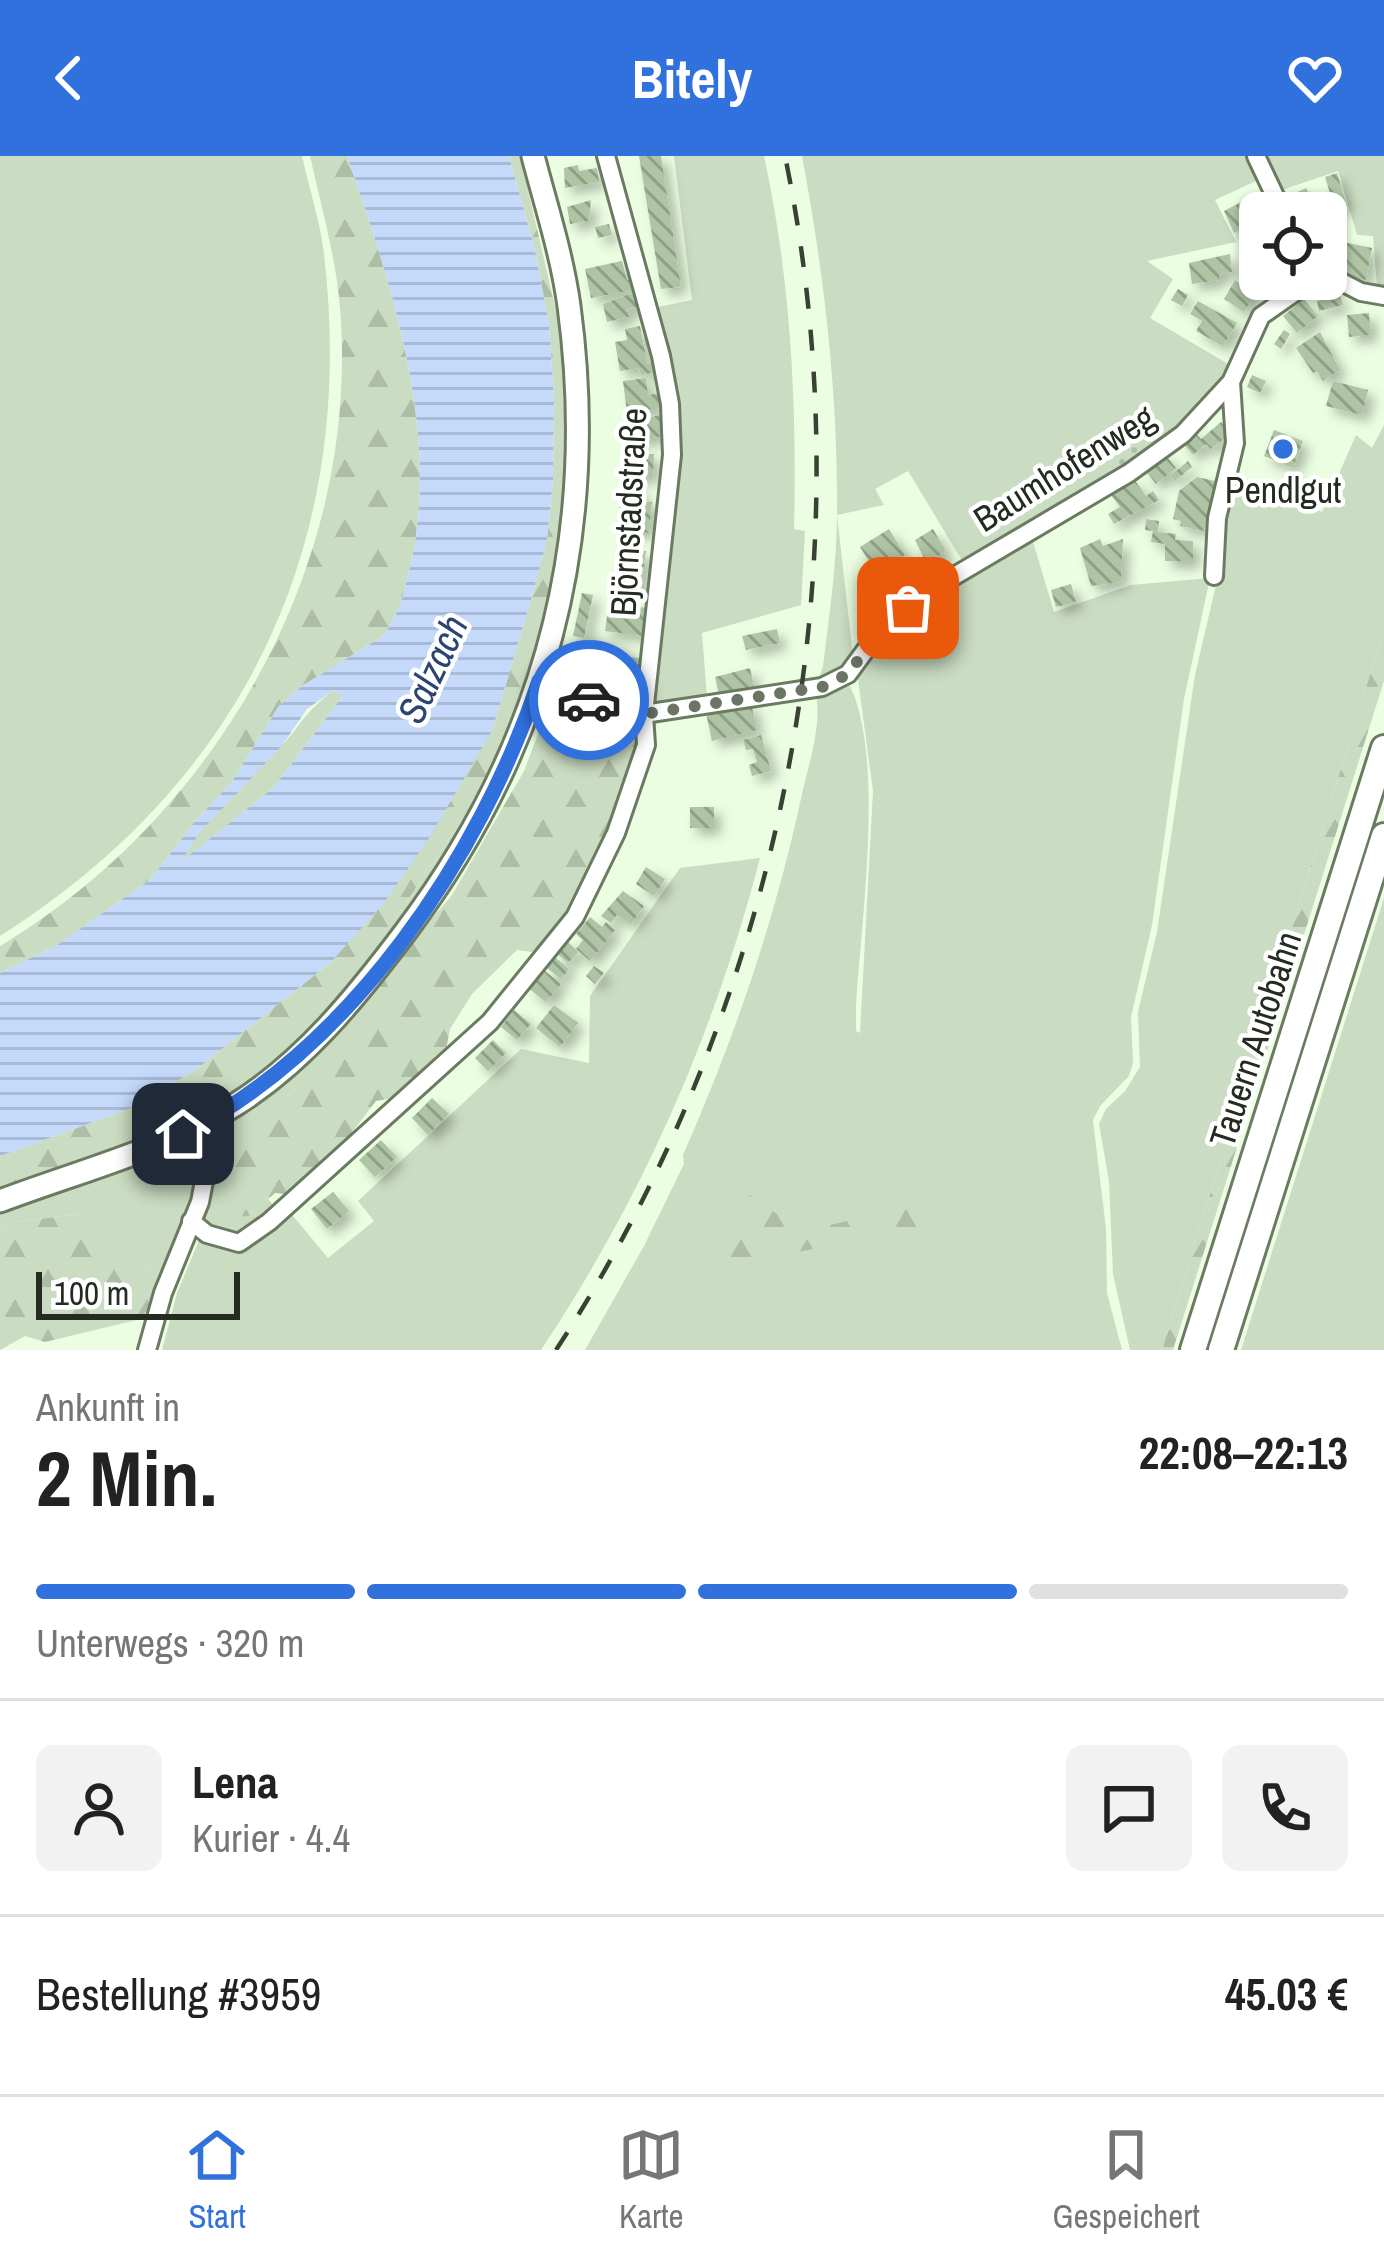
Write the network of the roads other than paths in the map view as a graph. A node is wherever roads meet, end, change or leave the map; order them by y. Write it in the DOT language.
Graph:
graph roads {
  1 [pos="532,156"];
  2 [pos="606,156"];
  3 [pos="1256,156"];
  4 [pos="1273,192"];
  5 [pos="1347,285"];
  6 [pos="1384,296"];
  7 [pos="1284,300"];
  8 [pos="1231,382"];
  9 [pos="1214,576"];
  10 [pos="539,681"];
  11 [pos="644,714"];
  12 [pos="1384,748"];
  13 [pos="1384,836"];
  14 [pos="183,1134"];
  15 [pos="0,1201"];
  16 [pos="191,1221"];
  17 [pos="147,1350"];
  18 [pos="1193,1350"];
  19 [pos="1221,1350"];
  1 -- 10 [label="main road"];
  2 -- 11 [label="street, Björnstadstraße"];
  3 -- 4 [label="street"];
  5 -- 6 [label="street"];
  7 -- 8 [label="street, Baumhofenweg"];
  8 -- 9 [label="street"];
  8 -- 11 [label="street, Baumhofenweg"];
  10 -- 11 [label="street, Baumhofenweg"];
  10 -- 14 [label="main road"];
  11 -- 16 [label="street, Björnstadstraße"];
  12 -- 18 [label="highway, Tauern Autobahn"];
  13 -- 19 [label="highway, Tauern Autobahn"];
  14 -- 15 [label="main road"];
  14 -- 16 [label="street"];
  16 -- 17 [label="street"];
}
